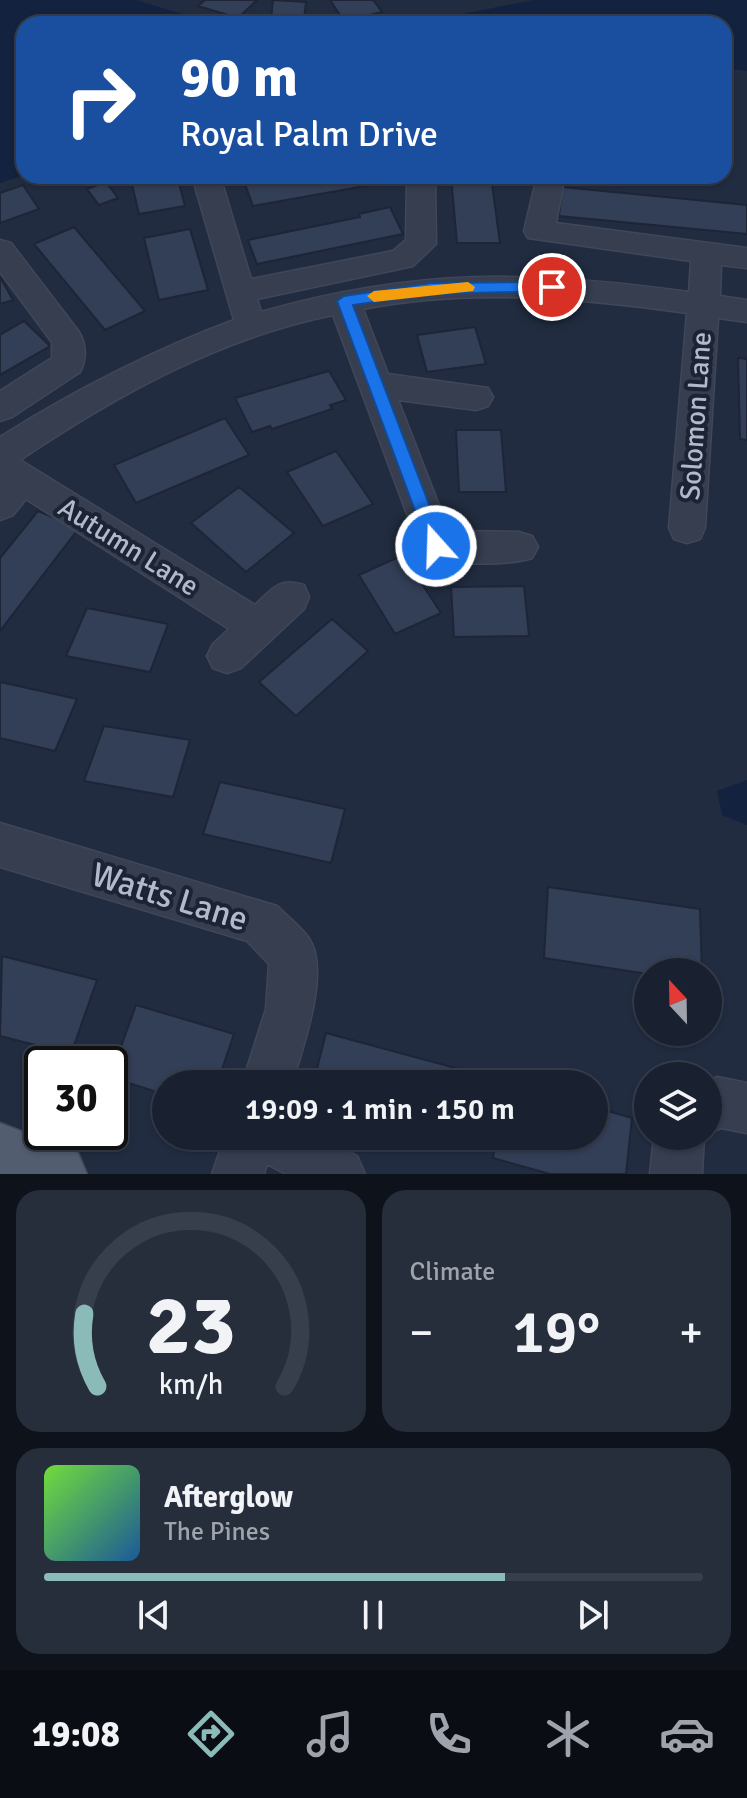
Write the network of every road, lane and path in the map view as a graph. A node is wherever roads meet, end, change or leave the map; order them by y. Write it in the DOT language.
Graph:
graph roads {
  1 [pos="208,184"];
  2 [pos="421,184"];
  3 [pos="549,185"];
  4 [pos="0,250"];
  5 [pos="707,253"];
  6 [pos="747,258"];
  7 [pos="240,292"];
  8 [pos="344,301"];
  9 [pos="704,305"];
  10 [pos="747,311"];
  11 [pos="248,325"];
  12 [pos="377,385"];
  13 [pos="476,397"];
  14 [pos="0,408"];
  15 [pos="6,476"];
  16 [pos="687,528"];
  17 [pos="519,547"];
  18 [pos="290,597"];
  19 [pos="258,627"];
  20 [pos="227,656"];
  21 [pos="0,845"];
  22 [pos="271,1070"];
  23 [pos="722,1103"];
  24 [pos="747,1108"];
  25 [pos="246,1150"];
  26 [pos="293,1150"];
  27 [pos="678,1150"];
  28 [pos="0,1153"];
  29 [pos="57,1174"];
  30 [pos="238,1174"];
  31 [pos="339,1174"];
  32 [pos="676,1174"];
  1 -- 7 [label="street"];
  2 -- 7 [label="street"];
  3 -- 5 [label="street"];
  4 -- 14 [label="street"];
  5 -- 6 [label="street"];
  5 -- 9 [label="street, Solomon Lane"];
  7 -- 11 [label="street"];
  8 -- 9 [label="street"];
  8 -- 11 [label="street"];
  8 -- 12 [label="street"];
  9 -- 10 [label="street"];
  9 -- 16 [label="street, Solomon Lane"];
  11 -- 15 [label="street"];
  12 -- 13 [label="street"];
  12 -- 17 [label="street"];
  15 -- 19 [label="street, Autumn Lane"];
  18 -- 19 [label="street"];
  19 -- 20 [label="street"];
  21 -- 22 [label="street, Watts Lane"];
  23 -- 24 [label="street"];
  25 -- 30 [label="street"];
  26 -- 31 [label="street"];
  27 -- 32 [label="street"];
  28 -- 29 [label="main road"];
}
